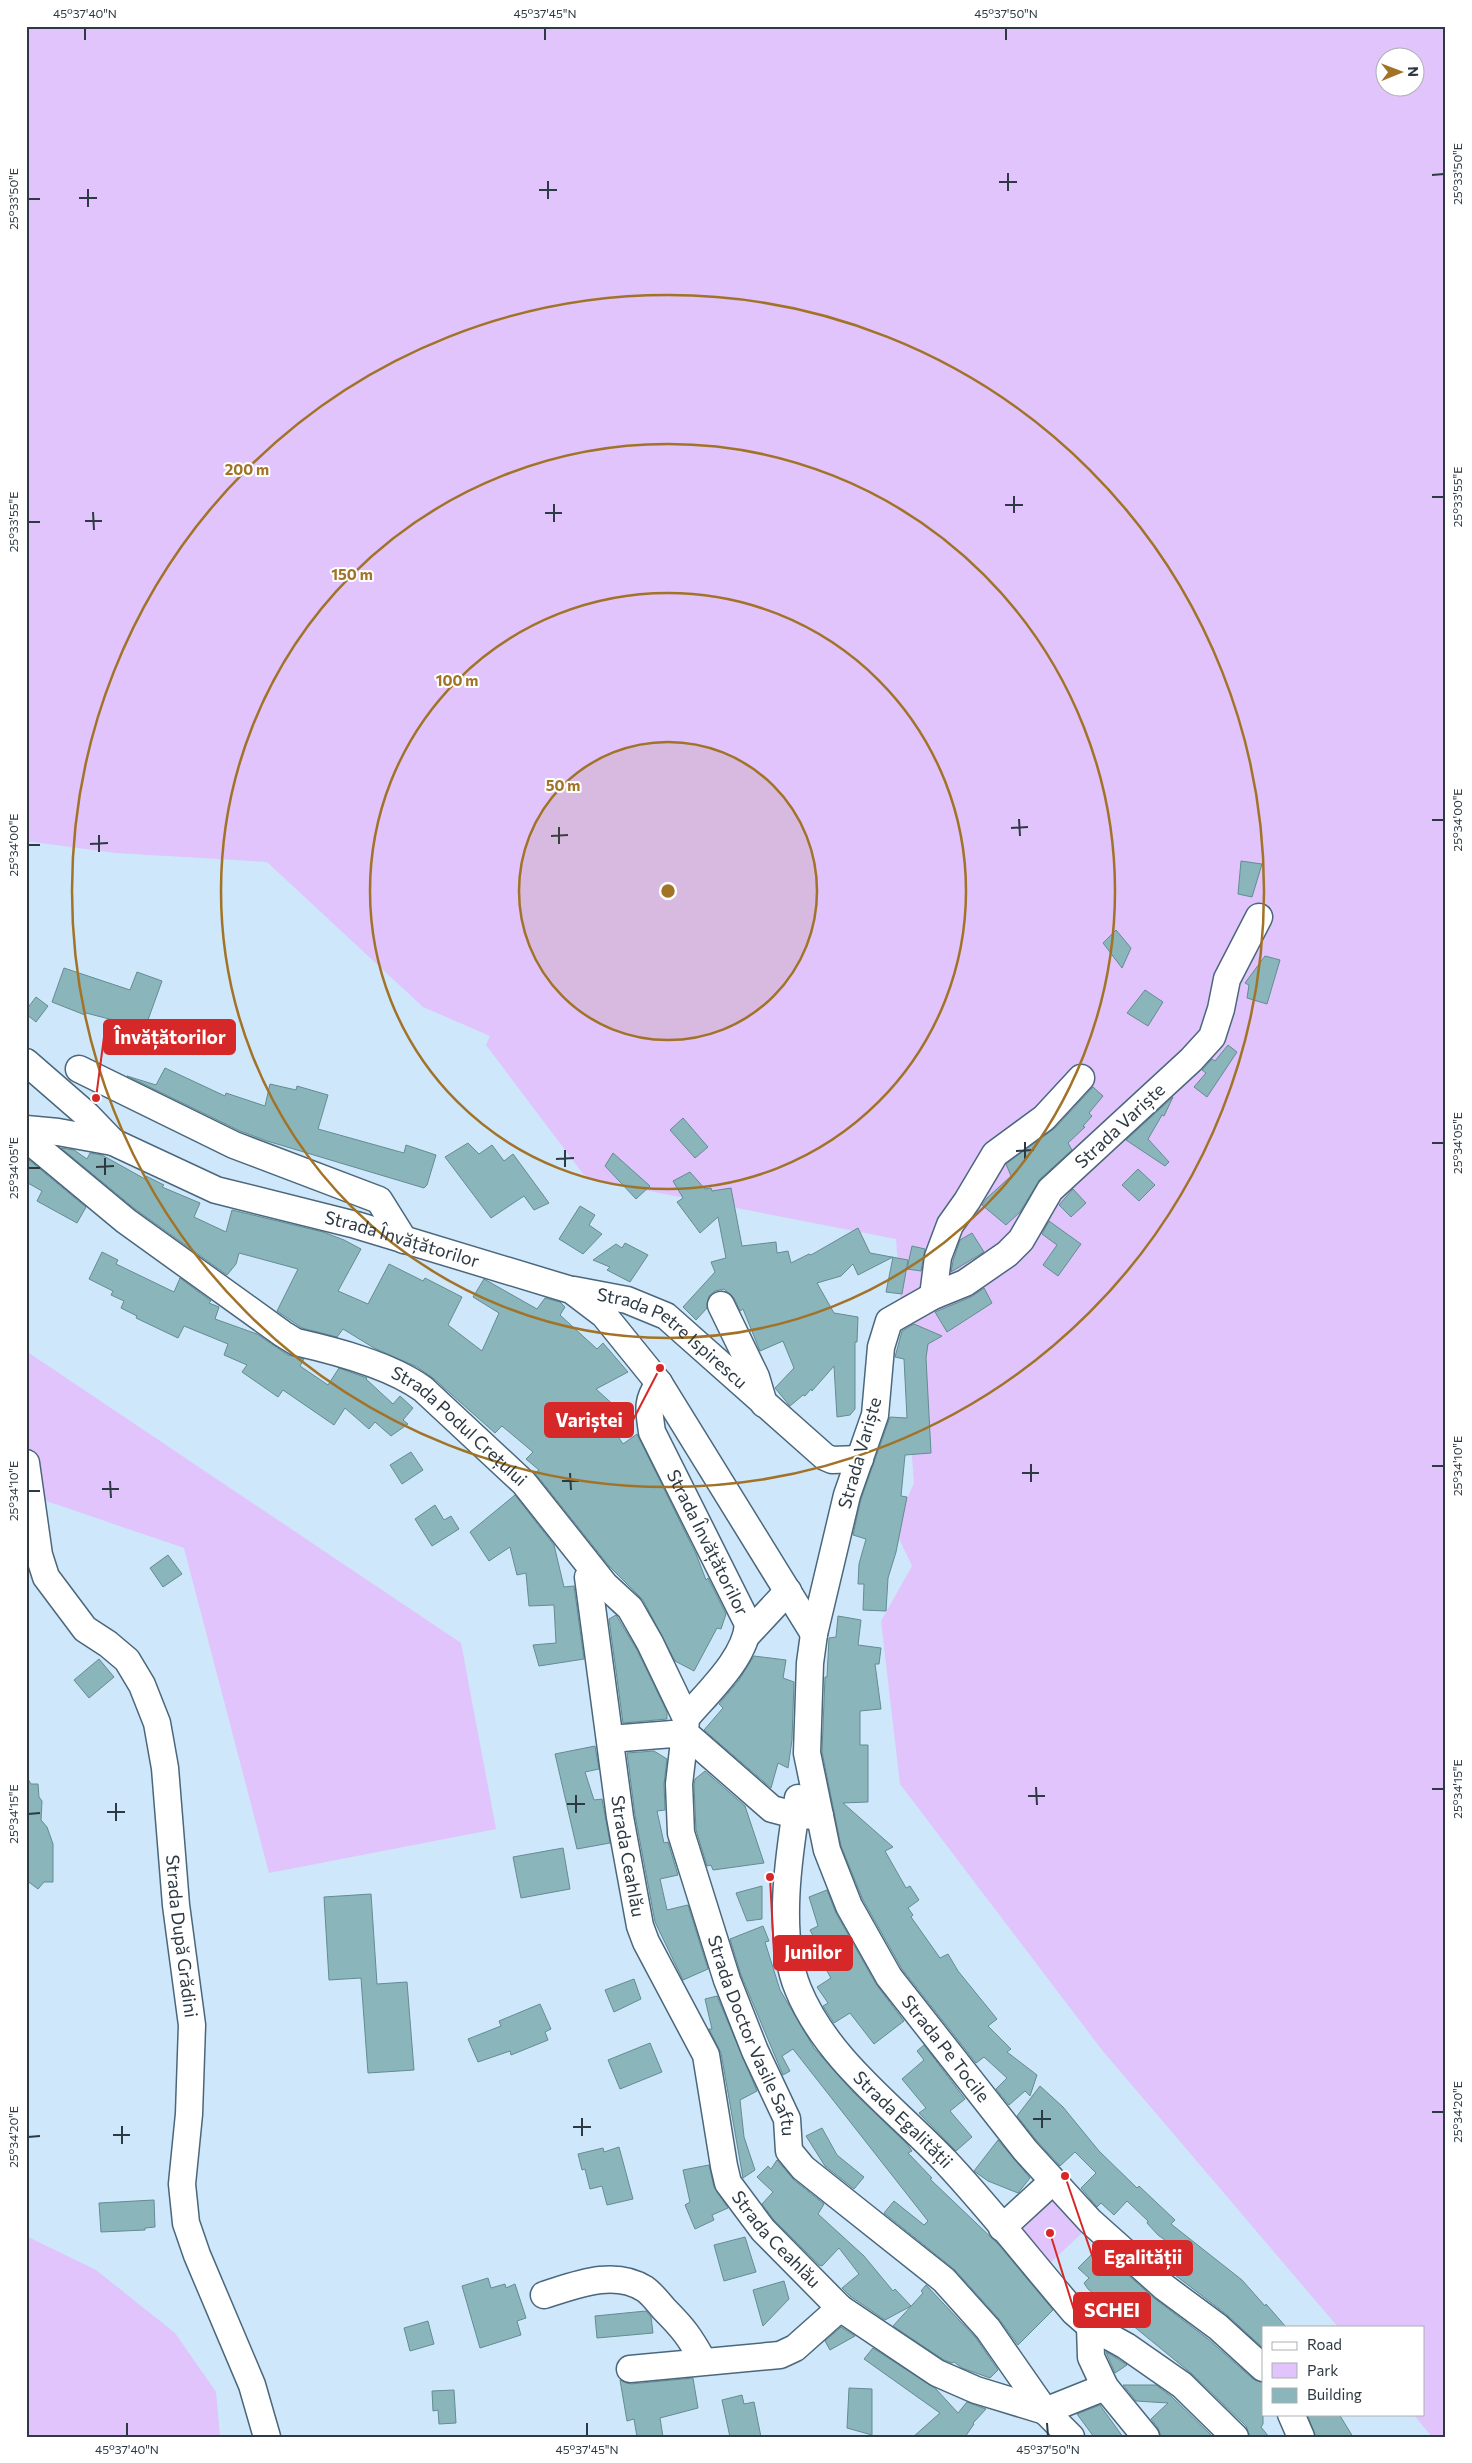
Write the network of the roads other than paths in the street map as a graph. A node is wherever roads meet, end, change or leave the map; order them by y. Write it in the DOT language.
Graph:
graph roads {
  1 [pos="1260,917"];
  2 [pos="26,1062"];
  3 [pos="79,1069"];
  4 [pos="1081,1078"];
  5 [pos="26,1129"];
  6 [pos="26,1138"];
  7 [pos="113,1142"];
  8 [pos="404,1240"];
  9 [pos="571,1290"];
  10 [pos="933,1296"];
  11 [pos="721,1305"];
  12 [pos="660,1383"];
  13 [pos="764,1405"];
  14 [pos="860,1459"];
  15 [pos="26,1463"];
  16 [pos="588,1577"];
  17 [pos="788,1591"];
  18 [pos="814,1634"];
  19 [pos="747,1635"];
  20 [pos="686,1726"];
  21 [pos="610,1739"];
  22 [pos="807,1816"];
  23 [pos="1053,2181"];
  24 [pos="1002,2228"];
  25 [pos="544,2295"];
  26 [pos="840,2308"];
  27 [pos="1090,2326"];
  28 [pos="703,2361"];
  29 [pos="1262,2367"];
  30 [pos="630,2369"];
  31 [pos="1105,2387"];
  32 [pos="1045,2411"];
  33 [pos="1292,2416"];
  34 [pos="1143,2435"];
  35 [pos="267,2437"];
  36 [pos="1071,2437"];
  37 [pos="1235,2437"];
  38 [pos="1301,2437"];
  1 -- 10 [label="street, Strada Variște"];
  2 -- 7 [label="street, Strada Învățătorilor"];
  3 -- 8 [label="street"];
  4 -- 10 [label="street"];
  5 -- 7 [label="street, Strada Învățătorilor"];
  6 -- 20 [label="street, Strada Podul Crețului"];
  7 -- 8 [label="street, Strada Învățătorilor"];
  8 -- 9 [label="street, Strada Învățătorilor"];
  9 -- 12 [label="street, Strada Învățătorilor"];
  9 -- 13 [label="street, Strada Petre Ispirescu"];
  10 -- 14 [label="street, Strada Variște"];
  11 -- 13 [label="street, Strada Petre Ispirescu"];
  12 -- 17 [label="street, Strada Învățătorilor"];
  12 -- 19 [label="street, Strada Învățătorilor"];
  13 -- 14 [label="street, Strada Petre Ispirescu"];
  14 -- 18 [label="street, Strada Variște"];
  15 -- 35 [label="street, Strada După Grădini"];
  16 -- 21 [label="street, Strada Ceahlău"];
  17 -- 18 [label="street, Strada Învățătorilor"];
  17 -- 19 [label="street"];
  18 -- 22 [label="street, Strada Pe Tocile"];
  19 -- 20 [label="street, Strada Învățătorilor"];
  20 -- 21 [label="street"];
  20 -- 22 [label="street, Strada Podul Crețului"];
  20 -- 32 [label="street, Strada Doctor Vasile Saftu"];
  21 -- 26 [label="street, Strada Ceahlău"];
  22 -- 23 [label="street, Strada Pe Tocile"];
  22 -- 24 [label="street, Strada Egalității"];
  23 -- 24 [label="street"];
  23 -- 29 [label="street, Strada Pe Tocile"];
  24 -- 27 [label="street, Strada Egalității"];
  25 -- 28 [label="street"];
  26 -- 28 [label="street"];
  26 -- 32 [label="street, Strada Ceahlău"];
  27 -- 31 [label="street"];
  27 -- 37 [label="street"];
  28 -- 30 [label="street"];
  31 -- 32 [label="street"];
  31 -- 34 [label="street"];
  32 -- 36 [label="street, Strada Doctor Vasile Saftu"];
  33 -- 38 [label="street"];
}
